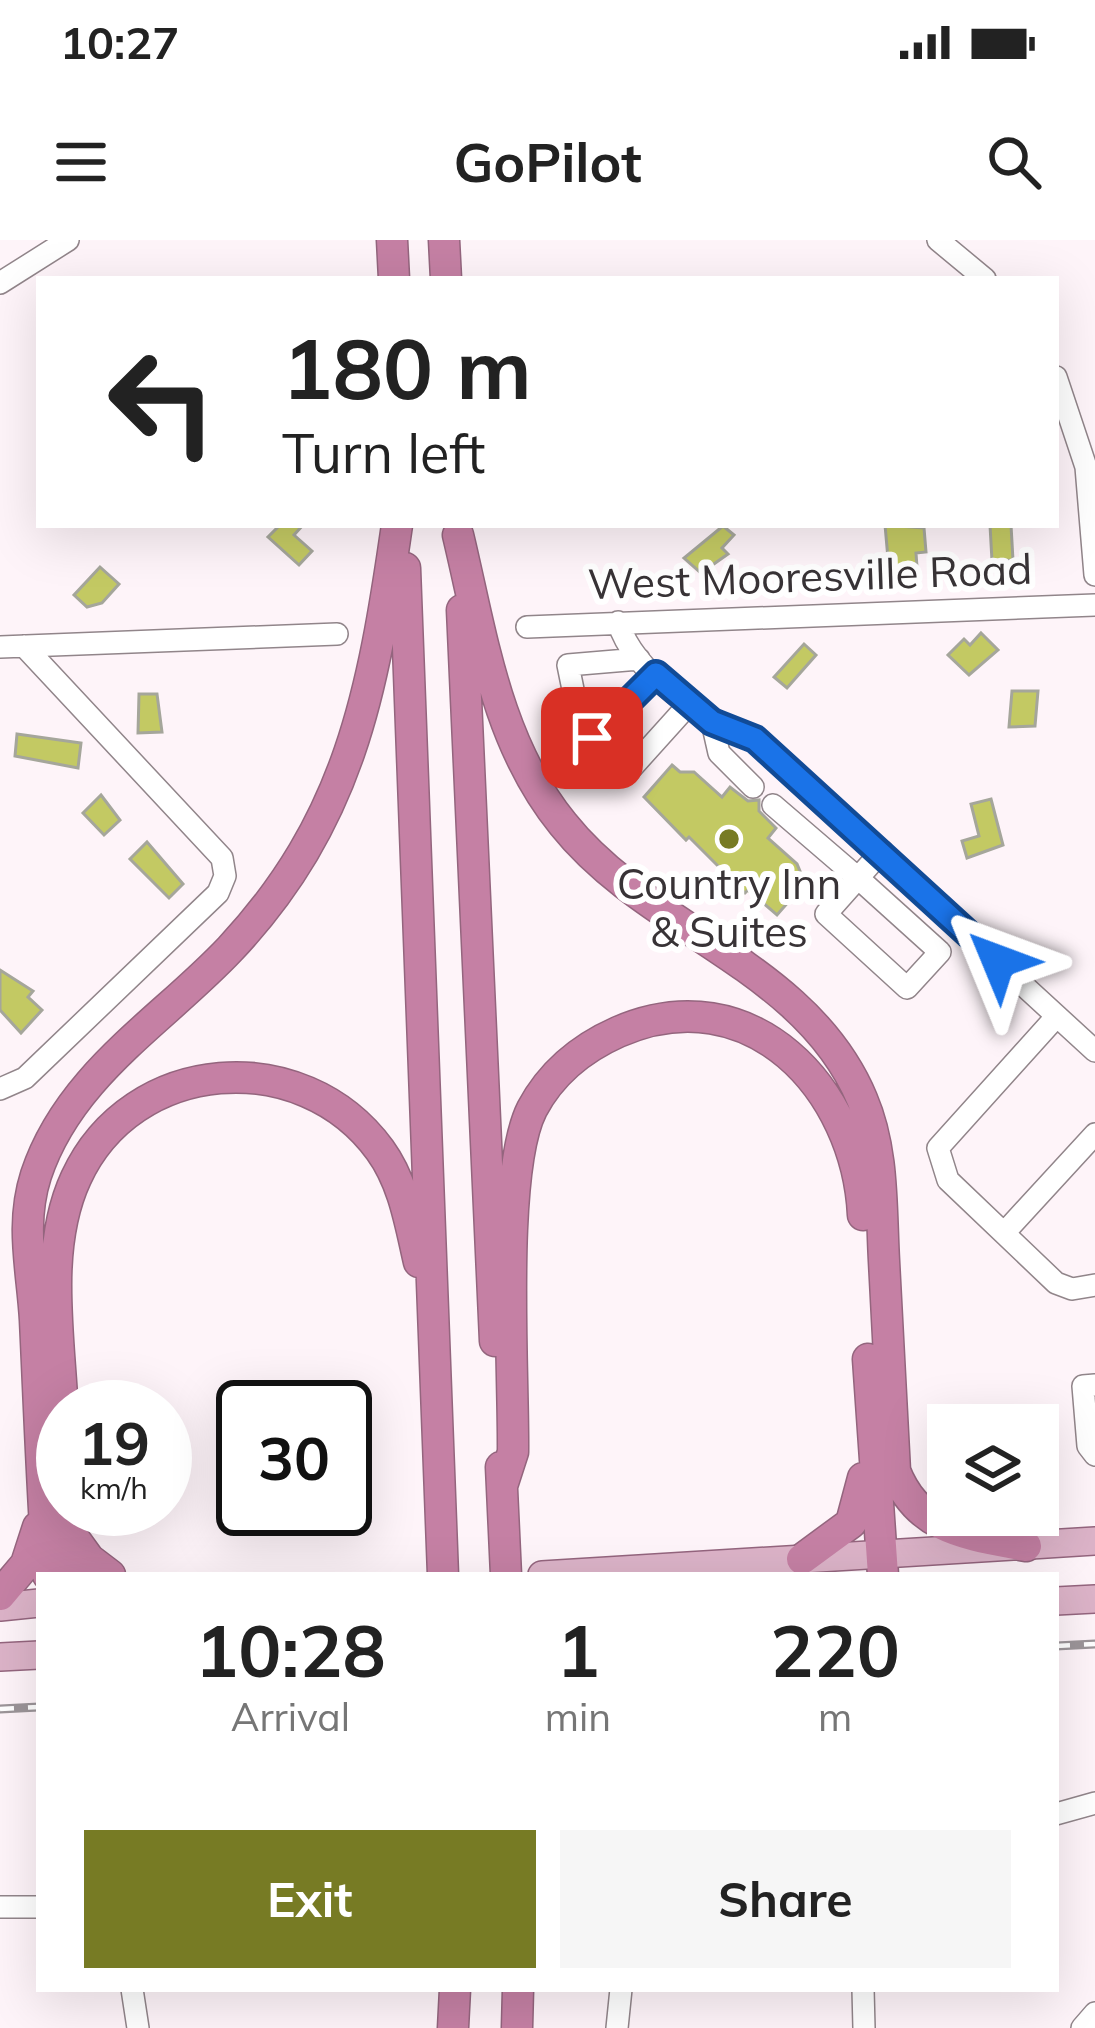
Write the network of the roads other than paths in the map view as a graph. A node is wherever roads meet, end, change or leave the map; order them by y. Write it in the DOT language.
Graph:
graph roads {
  1 [pos="68,240"];
  2 [pos="392,240"];
  3 [pos="445,240"];
  4 [pos="938,240"];
  5 [pos="394,276"];
  6 [pos="446,276"];
  7 [pos="981,276"];
  8 [pos="0,284"];
  9 [pos="1059,386"];
  10 [pos="399,528"];
  11 [pos="400,528"];
  12 [pos="458,530"];
  13 [pos="1095,575"];
  14 [pos="1095,604"];
  15 [pos="617,622"];
  16 [pos="527,627"];
  17 [pos="337,634"];
  18 [pos="23,646"];
  19 [pos="0,647"];
  20 [pos="647,666"];
  21 [pos="690,703"];
  22 [pos="712,722"];
  23 [pos="592,738"];
  24 [pos="753,787"];
  25 [pos="773,805"];
  26 [pos="882,850"];
  27 [pos="858,878"];
  28 [pos="1056,1016"];
  29 [pos="1095,1052"];
  30 [pos="0,1089"];
  31 [pos="1095,1134"];
  32 [pos="1004,1233"];
  33 [pos="1095,1285"];
  34 [pos="435,1338"];
  35 [pos="43,1380"];
  36 [pos="62,1380"];
  37 [pos="1095,1385"];
  38 [pos="871,1431"];
  39 [pos="1095,1455"];
  40 [pos="895,1471"];
  41 [pos="502,1501"];
  42 [pos="45,1536"];
  43 [pos="55,1536"];
  44 [pos="63,1536"];
  45 [pos="73,1536"];
  46 [pos="1095,1541"];
  47 [pos="1027,1546"];
  48 [pos="802,1559"];
  49 [pos="888,1565"];
  50 [pos="49,1572"];
  51 [pos="69,1572"];
  52 [pos="106,1572"];
  53 [pos="442,1572"];
  54 [pos="506,1572"];
  55 [pos="591,1572"];
  56 [pos="0,1595"];
  57 [pos="1095,1599"];
  58 [pos="1059,1601"];
  59 [pos="36,1603"];
  60 [pos="0,1607"];
  61 [pos="36,1655"];
  62 [pos="0,1658"];
  63 [pos="1095,1803"];
  64 [pos="1059,1813"];
  65 [pos="0,1907"];
  66 [pos="36,1907"];
  67 [pos="132,1992"];
  68 [pos="455,1992"];
  69 [pos="518,1992"];
  70 [pos="621,1992"];
  71 [pos="863,1992"];
  72 [pos="1095,2013"];
  73 [pos="138,2028"];
  74 [pos="453,2028"];
  75 [pos="517,2028"];
  76 [pos="617,2028"];
  77 [pos="864,2028"];
  78 [pos="1082,2028"];
  1 -- 8 [label="street"];
  2 -- 5 [label="highway"];
  3 -- 6 [label="highway"];
  4 -- 7 [label="street"];
  9 -- 13 [label="street"];
  10 -- 35 [label="highway"];
  11 -- 34 [label="highway"];
  12 -- 40 [label="highway"];
  12 -- 41 [label="highway"];
  14 -- 15 [label="street, West Mooresville Road"];
  15 -- 16 [label="street, West Mooresville Road"];
  15 -- 20 [label="street"];
  17 -- 18 [label="street"];
  18 -- 19 [label="street"];
  18 -- 30 [label="street"];
  20 -- 21 [label="street"];
  20 -- 23 [label="street"];
  20 -- 23 [label="street"];
  21 -- 22 [label="street"];
  21 -- 23 [label="street"];
  22 -- 24 [label="street"];
  22 -- 26 [label="street"];
  25 -- 27 [label="street"];
  26 -- 27 [label="street"];
  26 -- 28 [label="street"];
  27 -- 27 [label="street"];
  28 -- 29 [label="street"];
  28 -- 32 [label="street"];
  31 -- 32 [label="street"];
  32 -- 33 [label="street"];
  34 -- 36 [label="highway"];
  34 -- 53 [label="highway"];
  37 -- 39 [label="street"];
  38 -- 41 [label="highway"];
  38 -- 48 [label="highway"];
  38 -- 49 [label="highway"];
  40 -- 47 [label="highway"];
  40 -- 49 [label="highway"];
  41 -- 54 [label="highway"];
  42 -- 56 [label="highway"];
  43 -- 50 [label="highway"];
  44 -- 51 [label="highway"];
  45 -- 52 [label="highway"];
  46 -- 47 [label="main road"];
  47 -- 49 [label="main road"];
  48 -- 49 [label="main road"];
  48 -- 55 [label="main road"];
  57 -- 58 [label="main road"];
  59 -- 60 [label="main road"];
  61 -- 62 [label="main road"];
  63 -- 64 [label="street"];
  65 -- 66 [label="street"];
  67 -- 73 [label="street"];
  68 -- 74 [label="highway"];
  69 -- 75 [label="highway"];
  70 -- 76 [label="street"];
  71 -- 77 [label="street"];
  72 -- 78 [label="street"];
}
